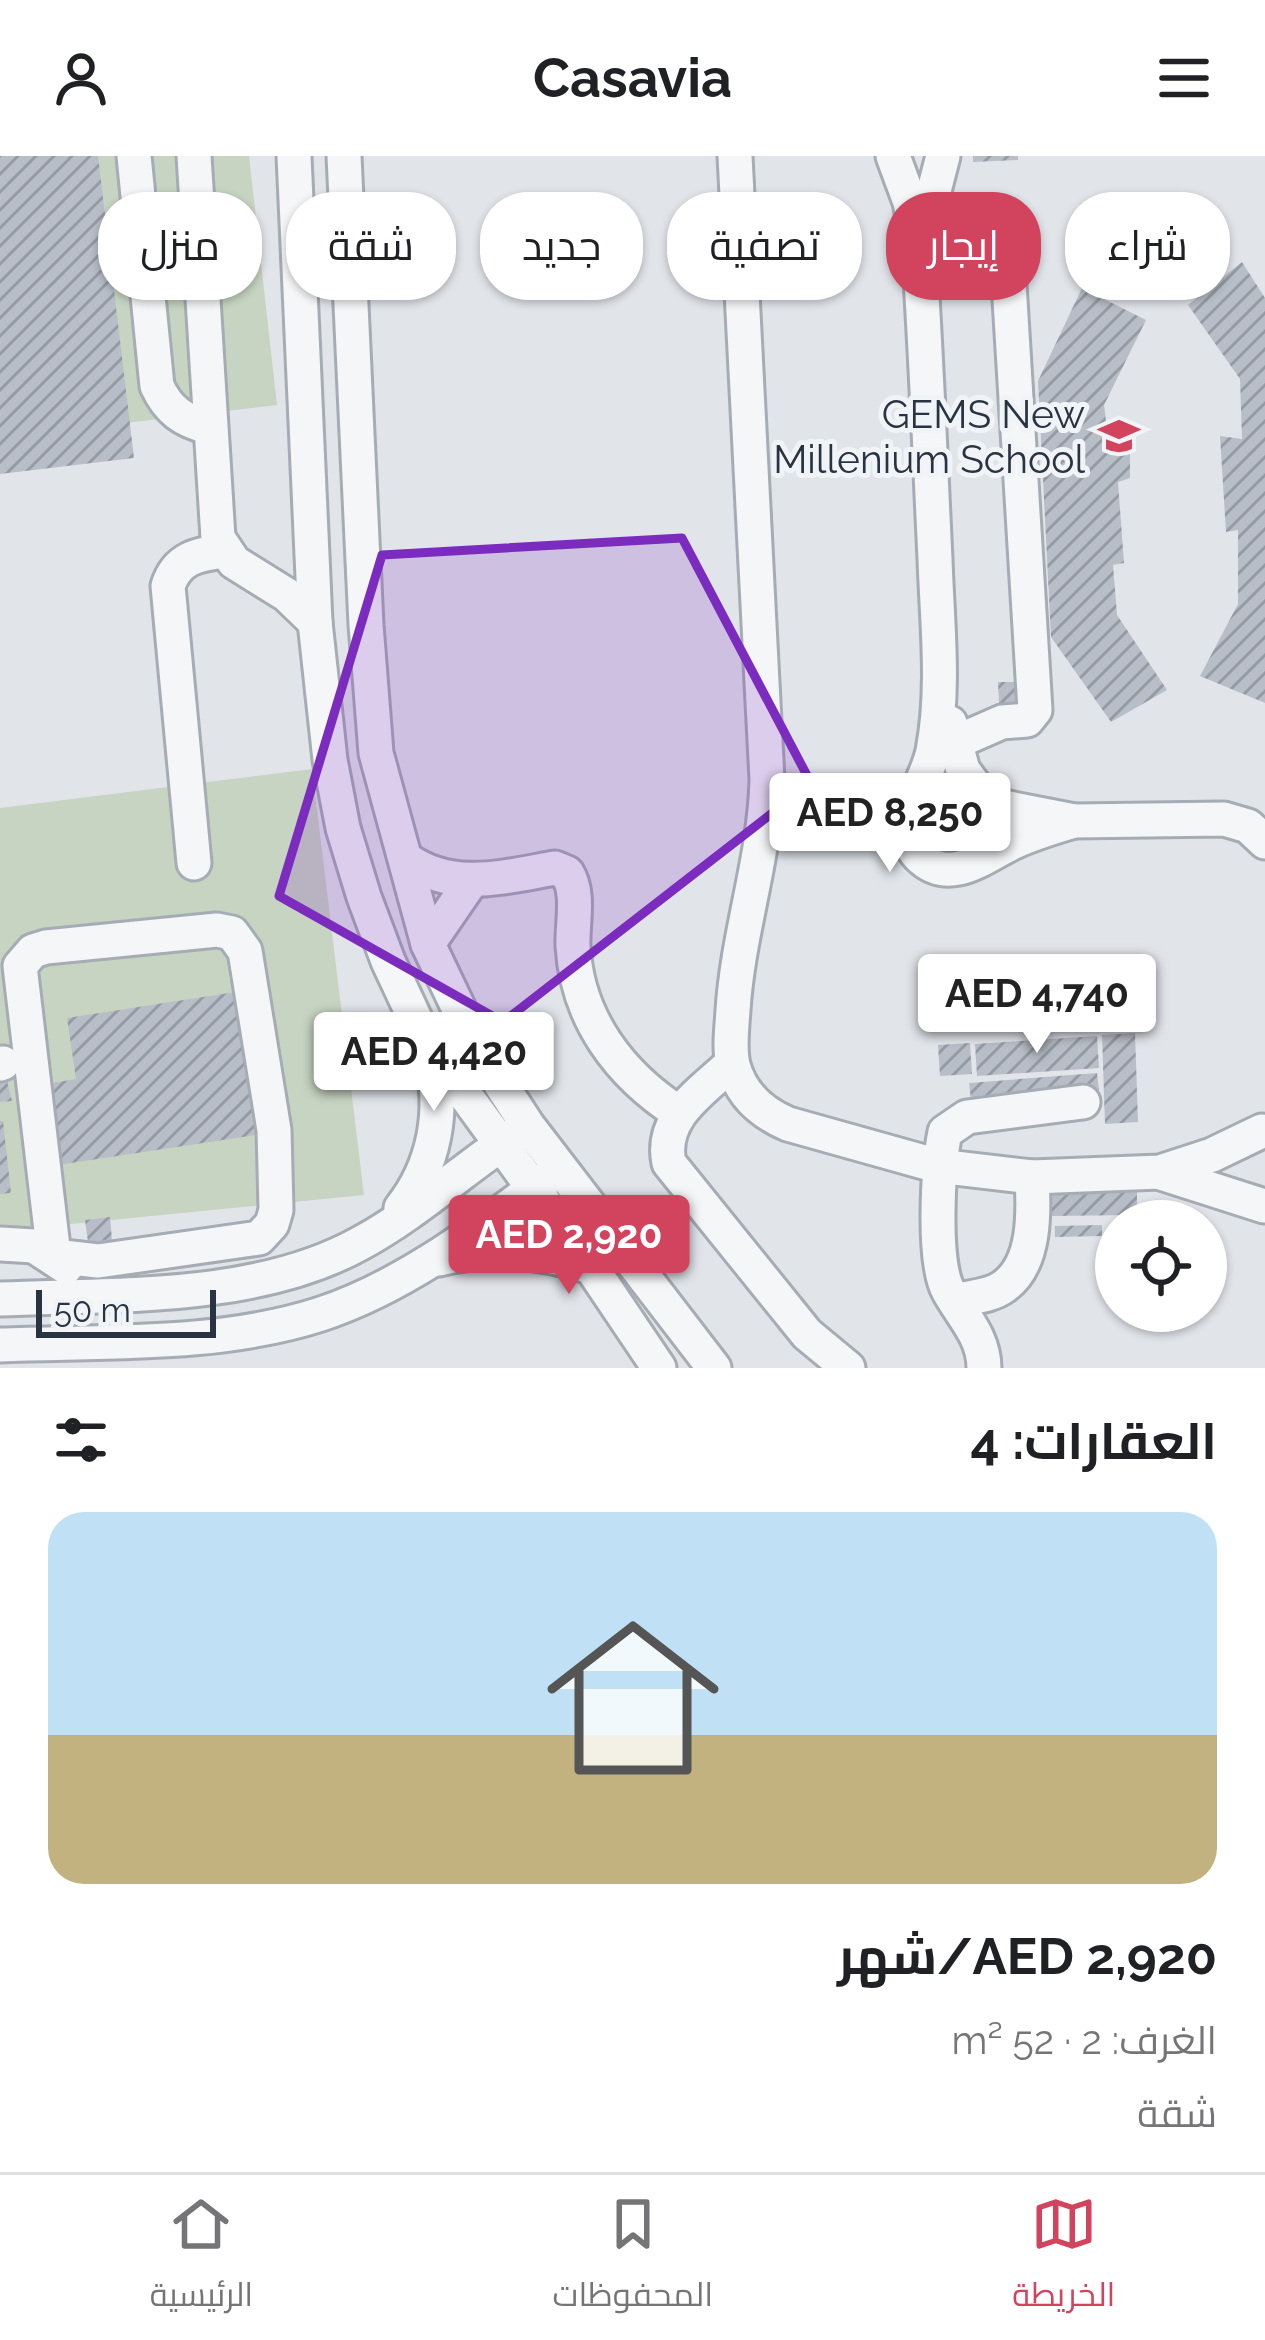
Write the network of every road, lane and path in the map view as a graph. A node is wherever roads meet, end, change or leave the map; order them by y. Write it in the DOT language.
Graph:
graph roads {
  1 [pos="134,156"];
  2 [pos="194,156"];
  3 [pos="294,156"];
  4 [pos="344,156"];
  5 [pos="735,156"];
  6 [pos="893,156"];
  7 [pos="943,156"];
  8 [pos="906,192"];
  9 [pos="934,192"];
  10 [pos="922,300"];
  11 [pos="1010,300"];
  12 [pos="209,427"];
  13 [pos="225,551"];
  14 [pos="315,622"];
  15 [pos="940,675"];
  16 [pos="954,743"];
  17 [pos="1074,821"];
  18 [pos="1265,842"];
  19 [pos="406,860"];
  20 [pos="194,863"];
  21 [pos="472,880"];
  22 [pos="428,944"];
  23 [pos="425,1040"];
  24 [pos="733,1063"];
  25 [pos="1083,1102"];
  26 [pos="680,1113"];
  27 [pos="1263,1129"];
  28 [pos="514,1135"];
  29 [pos="938,1166"];
  30 [pos="1160,1172"];
  31 [pos="1032,1177"];
  32 [pos="546,1179"];
  33 [pos="1265,1206"];
  34 [pos="387,1227"];
  35 [pos="0,1244"];
  36 [pos="54,1256"];
  37 [pos="426,1262"];
  38 [pos="591,1267"];
  39 [pos="91,1295"];
  40 [pos="0,1299"];
  41 [pos="956,1301"];
  42 [pos="0,1345"];
  43 [pos="658,1368"];
  44 [pos="714,1368"];
  45 [pos="848,1368"];
  46 [pos="984,1368"];
  1 -- 12 [label="street"];
  2 -- 12 [label="street"];
  3 -- 14 [label="street"];
  4 -- 19 [label="street"];
  5 -- 24 [label="street"];
  6 -- 8 [label="street"];
  7 -- 9 [label="street"];
  10 -- 15 [label="street"];
  11 -- 16 [label="street"];
  12 -- 13 [label="street"];
  13 -- 14 [label="street"];
  13 -- 20 [label="street"];
  14 -- 23 [label="street"];
  15 -- 16 [label="street"];
  15 -- 17 [label="street"];
  16 -- 17 [label="street"];
  17 -- 18 [label="street"];
  19 -- 21 [label="street"];
  19 -- 22 [label="street"];
  21 -- 22 [label="street"];
  21 -- 26 [label="street"];
  22 -- 28 [label="street"];
  23 -- 28 [label="street"];
  23 -- 34 [label="street"];
  24 -- 26 [label="street"];
  24 -- 29 [label="street"];
  25 -- 29 [label="street"];
  26 -- 45 [label="street"];
  27 -- 30 [label="street"];
  27 -- 33 [label="street"];
  28 -- 32 [label="street"];
  28 -- 34 [label="street"];
  29 -- 31 [label="street"];
  29 -- 41 [label="street"];
  30 -- 31 [label="street"];
  30 -- 33 [label="street"];
  31 -- 41 [label="street"];
  32 -- 37 [label="street"];
  32 -- 38 [label="street"];
  32 -- 44 [label="street"];
  34 -- 39 [label="street"];
  35 -- 36 [label="street"];
  36 -- 36 [label="street"];
  36 -- 39 [label="street"];
  37 -- 38 [label="street"];
  37 -- 42 [label="street"];
  38 -- 43 [label="street"];
  39 -- 40 [label="street"];
  41 -- 46 [label="street"];
}
